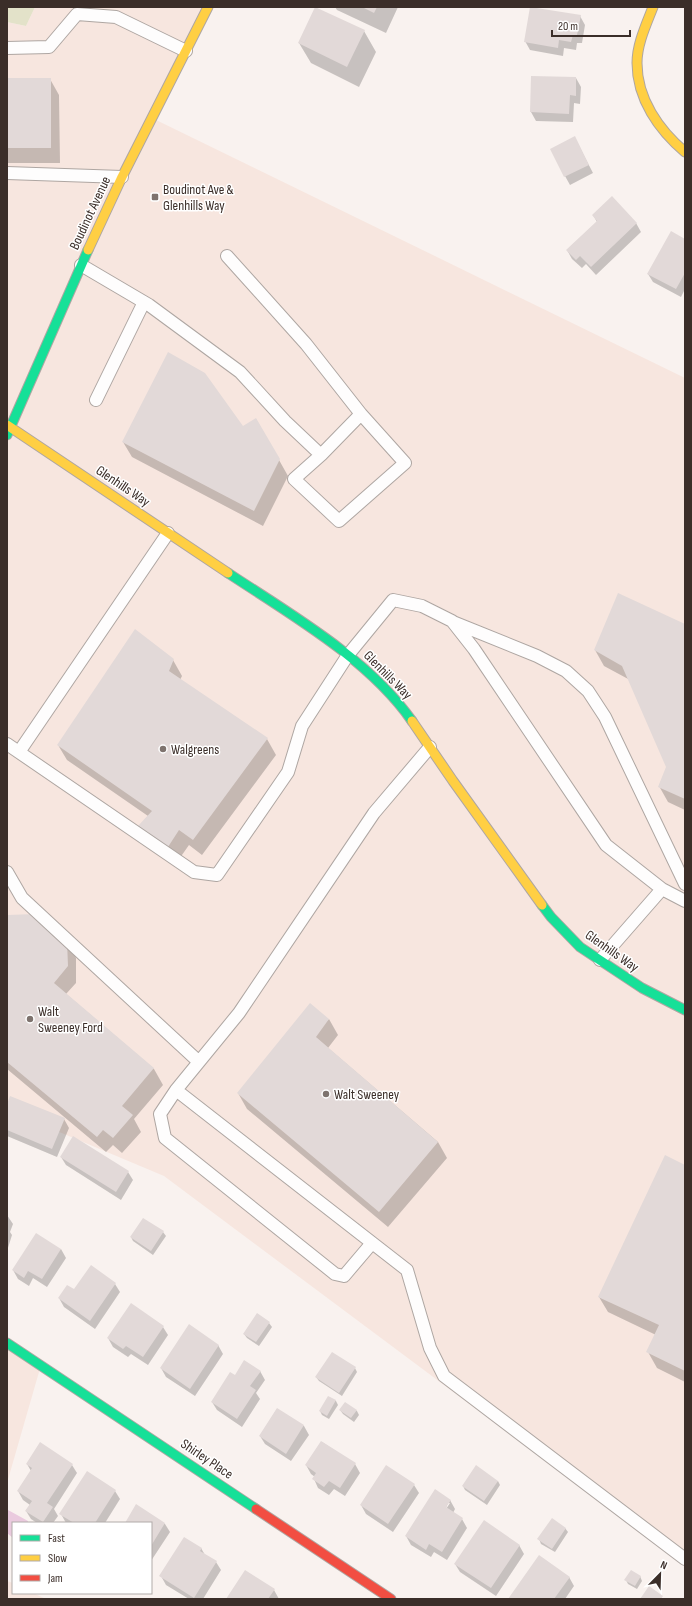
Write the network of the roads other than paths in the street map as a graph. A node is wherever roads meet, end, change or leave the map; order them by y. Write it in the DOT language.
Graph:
graph roads {
  1 [pos="208,7"];
  2 [pos="653,7"];
  3 [pos="76,10"];
  4 [pos="7,48"];
  5 [pos="186,51"];
  6 [pos="685,152"];
  7 [pos="7,173"];
  8 [pos="122,177"];
  9 [pos="228,256"];
  10 [pos="81,265"];
  11 [pos="144,302"];
  12 [pos="96,400"];
  13 [pos="361,414"];
  14 [pos="8,429"];
  15 [pos="321,455"];
  16 [pos="168,532"];
  17 [pos="452,621"];
  18 [pos="348,655"];
  19 [pos="7,744"];
  20 [pos="430,747"];
  21 [pos="19,752"];
  22 [pos="7,872"];
  23 [pos="685,884"];
  24 [pos="662,889"];
  25 [pos="685,901"];
  26 [pos="600,960"];
  27 [pos="685,1010"];
  28 [pos="200,1062"];
  29 [pos="176,1090"];
  30 [pos="372,1243"];
  31 [pos="7,1343"];
  32 [pos="685,1559"];
  33 [pos="391,1599"];
  1 -- 5 [label="street, Boudinot Avenue"];
  2 -- 6 [label="street"];
  3 -- 4 [label="lane"];
  3 -- 5 [label="lane"];
  5 -- 8 [label="street, Boudinot Avenue"];
  7 -- 8 [label="lane"];
  8 -- 10 [label="street, Boudinot Avenue"];
  9 -- 13 [label="lane"];
  10 -- 11 [label="lane"];
  10 -- 14 [label="street, Boudinot Avenue"];
  11 -- 12 [label="lane"];
  11 -- 15 [label="lane"];
  13 -- 15 [label="lane"];
  13 -- 15 [label="lane"];
  14 -- 16 [label="street, Glenhills Way"];
  16 -- 18 [label="street, Glenhills Way"];
  16 -- 21 [label="lane"];
  17 -- 18 [label="lane"];
  17 -- 23 [label="lane"];
  17 -- 24 [label="lane"];
  18 -- 20 [label="street, Glenhills Way"];
  18 -- 21 [label="lane"];
  19 -- 21 [label="lane"];
  20 -- 26 [label="street, Glenhills Way"];
  20 -- 28 [label="lane"];
  22 -- 28 [label="lane"];
  24 -- 25 [label="lane"];
  24 -- 26 [label="lane"];
  26 -- 27 [label="street, Glenhills Way"];
  28 -- 29 [label="lane"];
  29 -- 30 [label="lane"];
  29 -- 30 [label="lane"];
  30 -- 32 [label="lane"];
  31 -- 33 [label="street, Shirley Place"];
}
